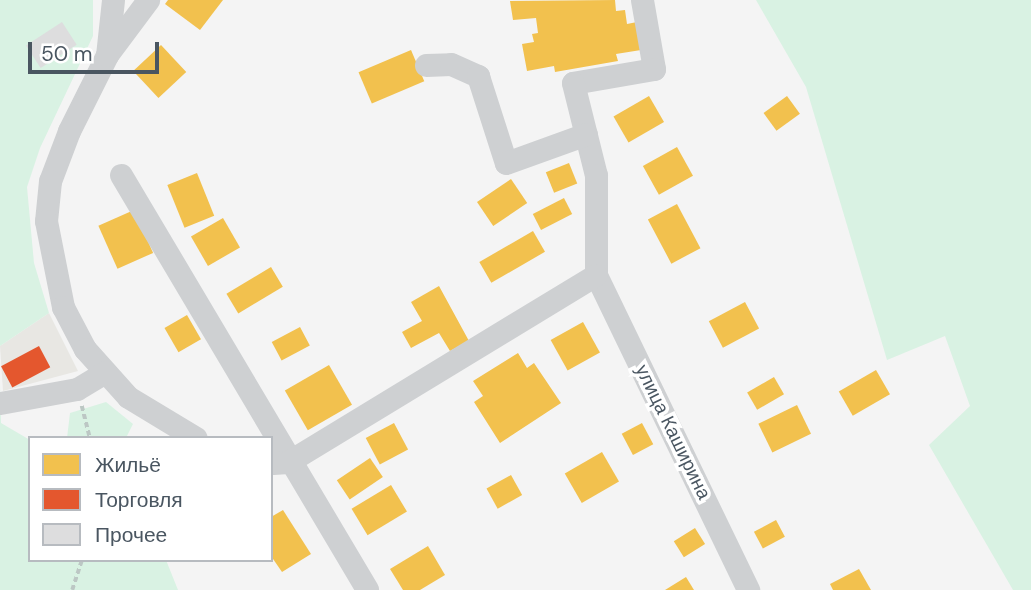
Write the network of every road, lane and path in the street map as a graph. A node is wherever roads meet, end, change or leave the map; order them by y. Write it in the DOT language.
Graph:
graph roads {
  1 [pos="113,0"];
  2 [pos="148,0"];
  3 [pos="642,0"];
  4 [pos="107,55"];
  5 [pos="426,65"];
  6 [pos="586,134"];
  7 [pos="121,175"];
  8 [pos="596,275"];
  9 [pos="105,372"];
  10 [pos="77,389"];
  11 [pos="0,403"];
  12 [pos="89,436"];
  13 [pos="193,436"];
  14 [pos="266,436"];
  15 [pos="280,462"];
  16 [pos="81,562"];
  17 [pos="72,590"];
  18 [pos="367,590"];
  19 [pos="748,590"];
  1 -- 4 [label="street"];
  2 -- 4 [label="street"];
  3 -- 6 [label="street"];
  4 -- 9 [label="street"];
  5 -- 6 [label="street"];
  6 -- 8 [label="street"];
  7 -- 14 [label="street"];
  8 -- 15 [label="street"];
  8 -- 19 [label="street, улица Каширина"];
  9 -- 10 [label="street"];
  9 -- 13 [label="street"];
  10 -- 11 [label="street"];
  10 -- 12 [label="path"];
  15 -- 18 [label="street"];
  16 -- 17 [label="path"];
}
